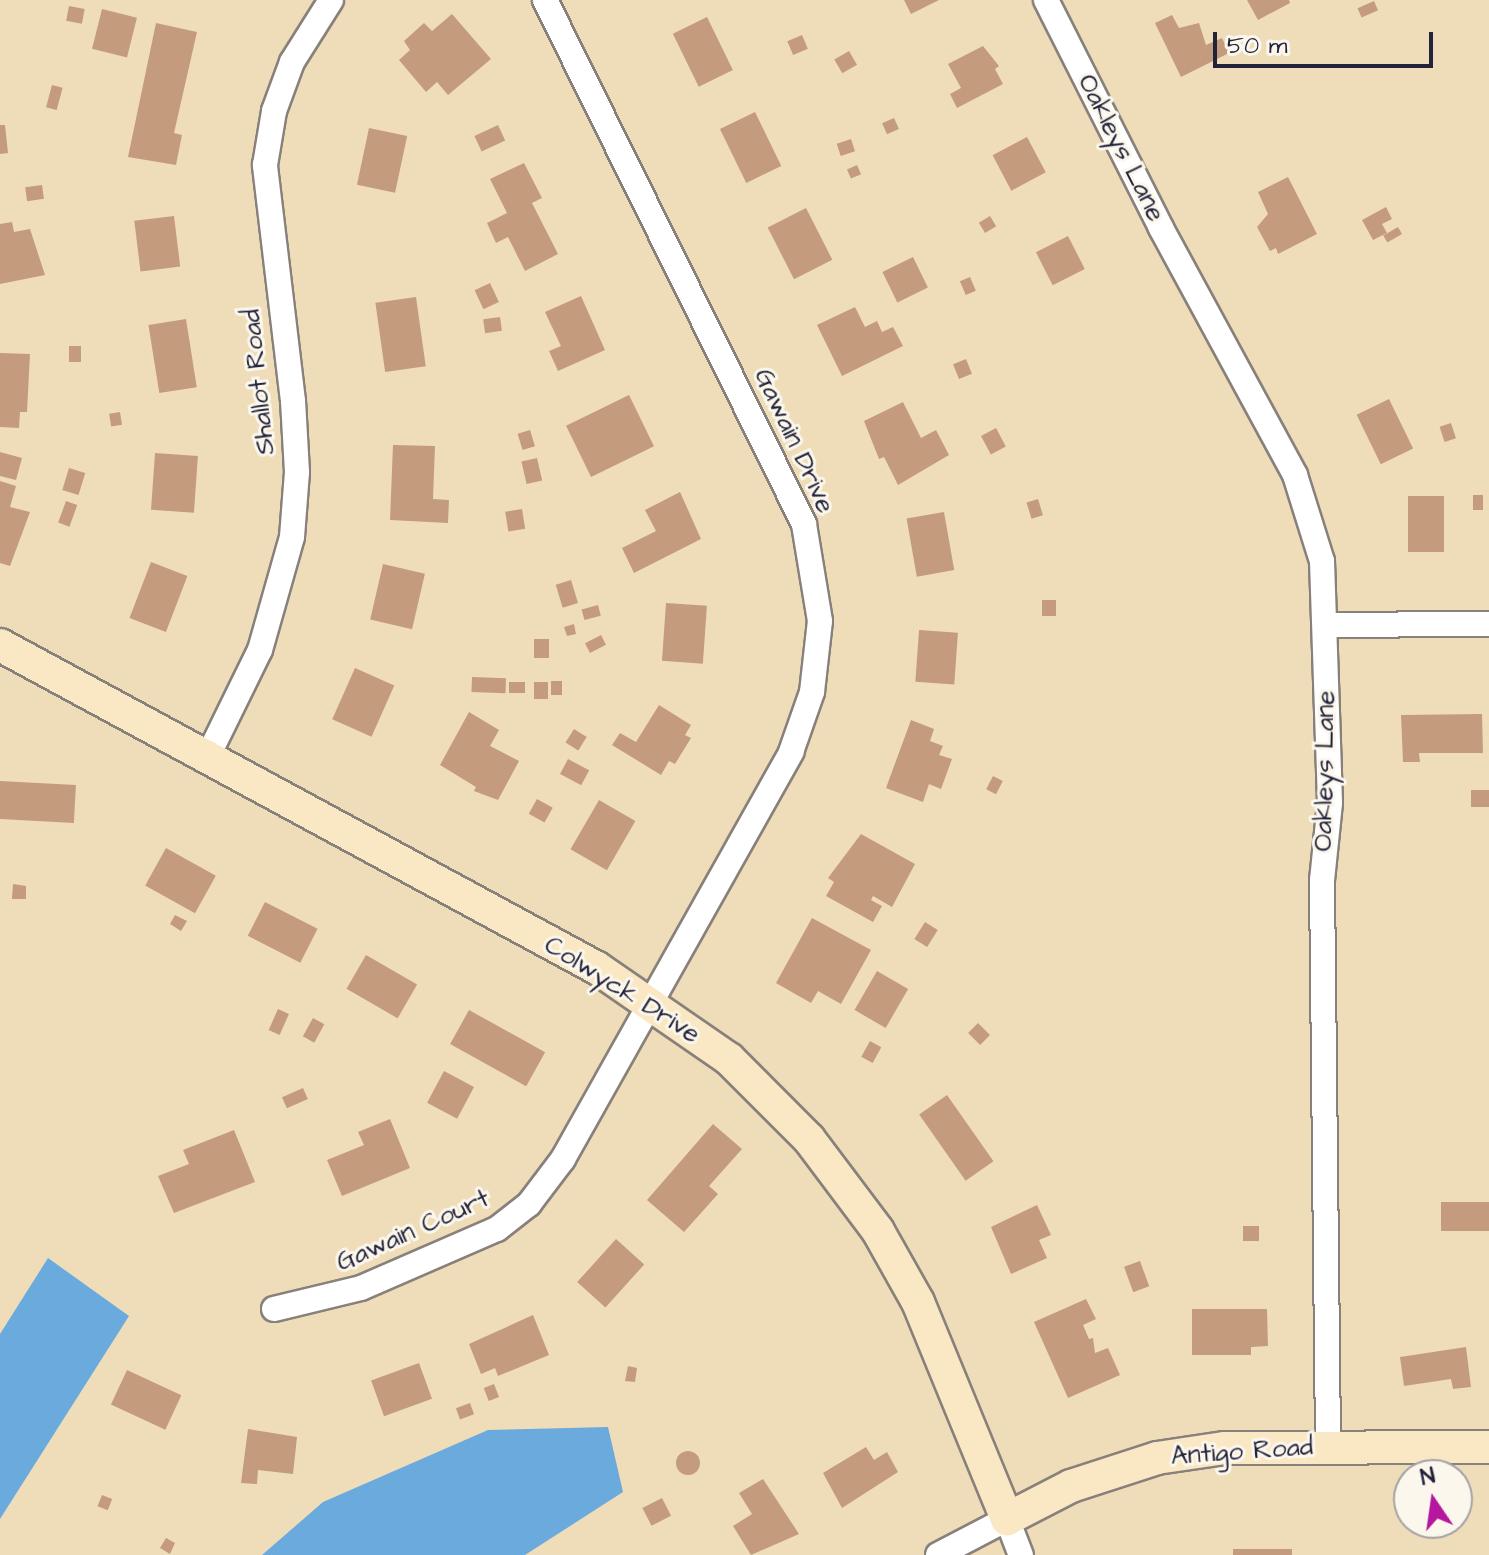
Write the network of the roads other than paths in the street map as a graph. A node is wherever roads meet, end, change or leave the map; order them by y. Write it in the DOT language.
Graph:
graph roads {
  1 [pos="331,0"];
  2 [pos="545,0"];
  3 [pos="1046,0"];
  4 [pos="1489,624"];
  5 [pos="1327,625"];
  6 [pos="0,645"];
  7 [pos="208,756"];
  8 [pos="648,1003"];
  9 [pos="274,1309"];
  10 [pos="1328,1447"];
  11 [pos="1489,1447"];
  12 [pos="1007,1519"];
  13 [pos="938,1555"];
  14 [pos="1021,1555"];
  1 -- 7 [label="street, Shallot Road"];
  2 -- 8 [label="street, Gawain Drive"];
  3 -- 5 [label="street, Oakleys Lane"];
  4 -- 5 [label="street"];
  5 -- 10 [label="street, Oakleys Lane"];
  6 -- 7 [label="street, Colwyck Drive"];
  7 -- 8 [label="street, Colwyck Drive"];
  8 -- 9 [label="street, Gawain Court"];
  8 -- 12 [label="street, Colwyck Drive"];
  10 -- 11 [label="street"];
  10 -- 12 [label="street, Antigo Road"];
  12 -- 13 [label="street, Antigo Road"];
  12 -- 14 [label="street, Colwyck Drive"];
}
